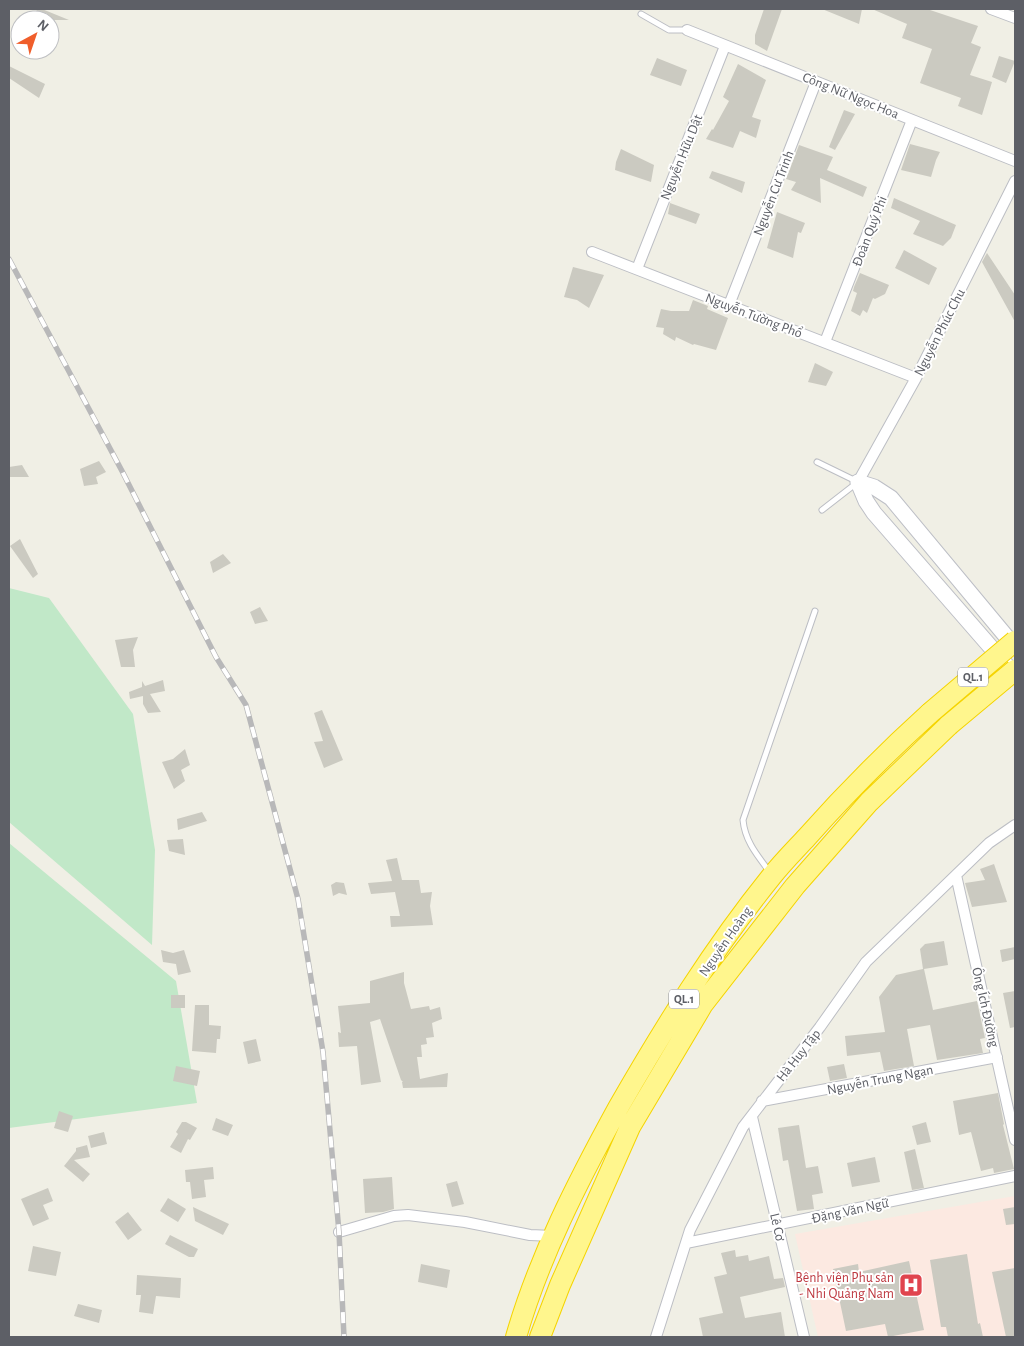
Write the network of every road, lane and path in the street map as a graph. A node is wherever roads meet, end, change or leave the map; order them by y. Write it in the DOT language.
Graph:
graph roads {
  1 [pos="990,9"];
  2 [pos="641,14"];
  3 [pos="1015,18"];
  4 [pos="687,30"];
  5 [pos="725,46"];
  6 [pos="816,82"];
  7 [pos="912,120"];
  8 [pos="1015,161"];
  9 [pos="1015,181"];
  10 [pos="592,252"];
  11 [pos="637,268"];
  12 [pos="729,305"];
  13 [pos="825,342"];
  14 [pos="916,378"];
  15 [pos="817,462"];
  16 [pos="858,482"];
  17 [pos="822,510"];
  18 [pos="971,595"];
  19 [pos="956,606"];
  20 [pos="815,611"];
  21 [pos="1015,641"];
  22 [pos="1015,647"];
  23 [pos="1015,670"];
  24 [pos="1015,675"];
  25 [pos="1015,824"];
  26 [pos="956,875"];
  27 [pos="772,876"];
  28 [pos="997,1057"];
  29 [pos="762,1101"];
  30 [pos="752,1117"];
  31 [pos="1015,1140"];
  32 [pos="1015,1176"];
  33 [pos="778,1225"];
  34 [pos="339,1232"];
  35 [pos="553,1236"];
  36 [pos="686,1243"];
  37 [pos="516,1337"];
  38 [pos="540,1337"];
  39 [pos="656,1337"];
  40 [pos="804,1337"];
  1 -- 3 [label="street"];
  2 -- 4 [label="lane"];
  4 -- 5 [label="street, Công Nữ Ngọc Hoa"];
  5 -- 6 [label="street, Công Nữ Ngọc Hoa"];
  5 -- 11 [label="street, Nguyễn Hữu Dật"];
  6 -- 7 [label="street, Công Nữ Ngọc Hoa"];
  6 -- 12 [label="street, Nguyễn Cư Trinh"];
  7 -- 8 [label="street, Công Nữ Ngọc Hoa"];
  7 -- 13 [label="street, Đoàn Quý Phi"];
  9 -- 14 [label="street, Nguyễn Phúc Chu"];
  10 -- 11 [label="street, Nguyễn Tường Phổ"];
  11 -- 12 [label="street, Nguyễn Tường Phổ"];
  12 -- 13 [label="street, Nguyễn Tường Phổ"];
  13 -- 14 [label="street, Nguyễn Tường Phổ"];
  14 -- 16 [label="street, Nguyễn Phúc Chu"];
  15 -- 16 [label="lane"];
  16 -- 17 [label="lane"];
  16 -- 18 [label="street"];
  16 -- 19 [label="street"];
  18 -- 19 [label="street"];
  18 -- 22 [label="street"];
  19 -- 24 [label="street"];
  20 -- 27 [label="lane"];
  21 -- 27 [label="highway, Nguyễn Hoàng / QL.1, bridge"];
  23 -- 38 [label="highway, Nguyễn Hoàng / QL.1, bridge"];
  25 -- 26 [label="street, Hà Huy Tập"];
  26 -- 28 [label="street, Ông Ích Đường"];
  26 -- 29 [label="street, Hà Huy Tập"];
  27 -- 35 [label="highway, Nguyễn Hoàng / QL.1"];
  28 -- 29 [label="street, Nguyễn Trung Ngạn"];
  28 -- 31 [label="street, Ông Ích Đường"];
  29 -- 30 [label="street, Hà Huy Tập"];
  30 -- 33 [label="street, Lê Cơ"];
  30 -- 36 [label="street, Hà Huy Tập"];
  32 -- 33 [label="street, Đặng Văn Ngữ"];
  33 -- 36 [label="street, Đặng Văn Ngữ"];
  33 -- 40 [label="street, Lê Cơ"];
  34 -- 35 [label="street"];
  35 -- 37 [label="highway, Nguyễn Hoàng / QL.1"];
  36 -- 39 [label="street, Hà Huy Tập"];
}
